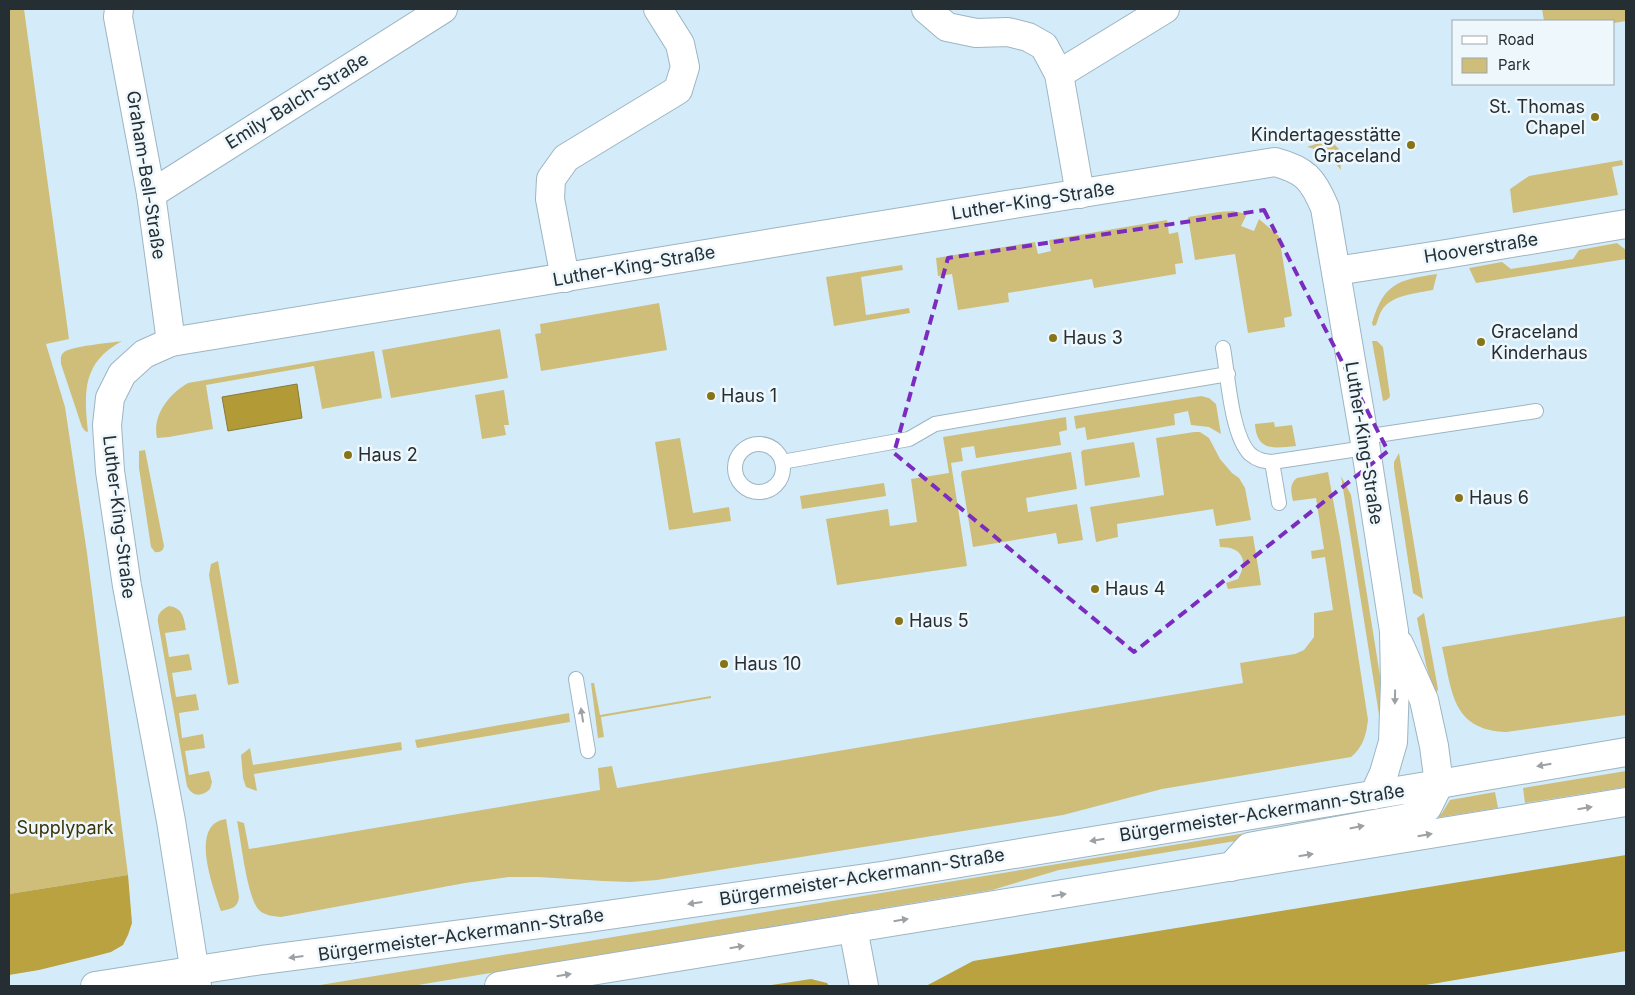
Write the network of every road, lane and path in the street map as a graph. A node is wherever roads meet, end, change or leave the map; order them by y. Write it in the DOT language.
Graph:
graph roads {
  1 [pos="120,9"];
  2 [pos="443,9"];
  3 [pos="658,9"];
  4 [pos="926,9"];
  5 [pos="1165,9"];
  6 [pos="1059,74"];
  7 [pos="151,194"];
  8 [pos="1080,194"];
  9 [pos="1626,224"];
  10 [pos="1336,271"];
  11 [pos="565,278"];
  12 [pos="171,342"];
  13 [pos="1223,348"];
  14 [pos="1228,374"];
  15 [pos="1536,411"];
  16 [pos="1364,442"];
  17 [pos="782,462"];
  18 [pos="1272,462"];
  19 [pos="1279,503"];
  20 [pos="1394,631"];
  21 [pos="576,679"];
  22 [pos="588,750"];
  23 [pos="1626,752"];
  24 [pos="1439,784"];
  25 [pos="1374,795"];
  26 [pos="1626,802"];
  27 [pos="1231,867"];
  28 [pos="853,928"];
  29 [pos="196,978"];
  30 [pos="95,986"];
  31 [pos="499,986"];
  32 [pos="864,986"];
  1 -- 7 [label="street, Graham-Bell-Straße"];
  2 -- 7 [label="street, Emily-Balch-Straße"];
  3 -- 11 [label="street"];
  4 -- 6 [label="street"];
  5 -- 6 [label="street"];
  6 -- 8 [label="street"];
  7 -- 12 [label="street, Graham-Bell-Straße"];
  8 -- 10 [label="street, Luther-King-Straße"];
  8 -- 11 [label="street, Luther-King-Straße"];
  9 -- 10 [label="street, Hooverstraße"];
  10 -- 16 [label="street, Luther-King-Straße"];
  11 -- 12 [label="street, Luther-King-Straße"];
  12 -- 29 [label="street, Luther-King-Straße"];
  13 -- 14 [label="lane"];
  14 -- 17 [label="lane"];
  14 -- 18 [label="lane"];
  15 -- 16 [label="lane"];
  16 -- 18 [label="lane"];
  16 -- 20 [label="street, Luther-King-Straße"];
  18 -- 19 [label="lane"];
  20 -- 24 [label="street, Luther-King-Straße"];
  20 -- 25 [label="street, Luther-King-Straße, one-way"];
  22 -- 21 [label="lane, one-way"];
  23 -- 24 [label="street, Bürgermeister-Ackermann-Straße, one-way"];
  24 -- 25 [label="street, Bürgermeister-Ackermann-Straße"];
  27 -- 24 [label="street, one-way"];
  25 -- 29 [label="street, Bürgermeister-Ackermann-Straße, one-way"];
  27 -- 26 [label="street, one-way"];
  28 -- 27 [label="street, one-way"];
  31 -- 28 [label="street, one-way"];
  28 -- 32 [label="street"];
  29 -- 30 [label="street, Bürgermeister-Ackermann-Straße"];
}
